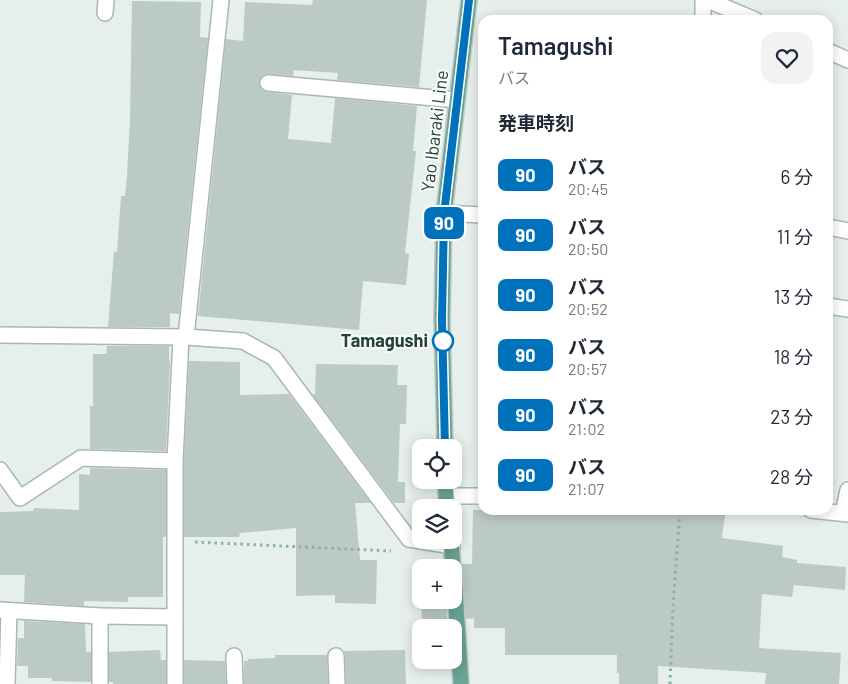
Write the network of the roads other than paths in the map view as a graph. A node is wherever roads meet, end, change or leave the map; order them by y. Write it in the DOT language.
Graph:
graph roads {
  1 [pos="221,0"];
  2 [pos="469,0"];
  3 [pos="703,0"];
  4 [pos="708,0"];
  5 [pos="702,15"];
  6 [pos="743,15"];
  7 [pos="833,53"];
  8 [pos="848,60"];
  9 [pos="268,83"];
  10 [pos="457,100"];
  11 [pos="444,214"];
  12 [pos="478,215"];
  13 [pos="833,229"];
  14 [pos="848,231"];
  15 [pos="833,307"];
  16 [pos="848,309"];
  17 [pos="0,335"];
  18 [pos="183,337"];
  19 [pos="445,439"];
  20 [pos="175,461"];
  21 [pos="0,470"];
  22 [pos="848,490"];
  23 [pos="478,497"];
  24 [pos="462,499"];
  25 [pos="833,513"];
  26 [pos="846,514"];
  27 [pos="412,539"];
  28 [pos="456,609"];
  29 [pos="5,610"];
  30 [pos="100,616"];
  31 [pos="175,617"];
  32 [pos="234,656"];
  33 [pos="336,656"];
  34 [pos="7,684"];
  35 [pos="100,684"];
  36 [pos="175,684"];
  37 [pos="235,684"];
  38 [pos="338,684"];
  39 [pos="460,684"];
  1 -- 18 [label="street"];
  2 -- 10 [label="main road, Yao Ibaraki Line"];
  3 -- 5 [label="street"];
  4 -- 6 [label="street"];
  7 -- 8 [label="street"];
  9 -- 10 [label="street"];
  10 -- 11 [label="main road, Yao Ibaraki Line"];
  11 -- 12 [label="street"];
  11 -- 19 [label="main road, Yao Ibaraki Line"];
  13 -- 14 [label="street"];
  15 -- 16 [label="street"];
  17 -- 18 [label="street"];
  18 -- 20 [label="street"];
  18 -- 27 [label="street"];
  20 -- 21 [label="street"];
  20 -- 31 [label="street"];
  22 -- 26 [label="street"];
  23 -- 24 [label="street"];
  25 -- 26 [label="street"];
  28 -- 39 [label="main road"];
  29 -- 30 [label="street"];
  29 -- 34 [label="street"];
  30 -- 31 [label="street"];
  30 -- 35 [label="street"];
  31 -- 36 [label="street"];
  32 -- 37 [label="street"];
  33 -- 38 [label="street"];
}
